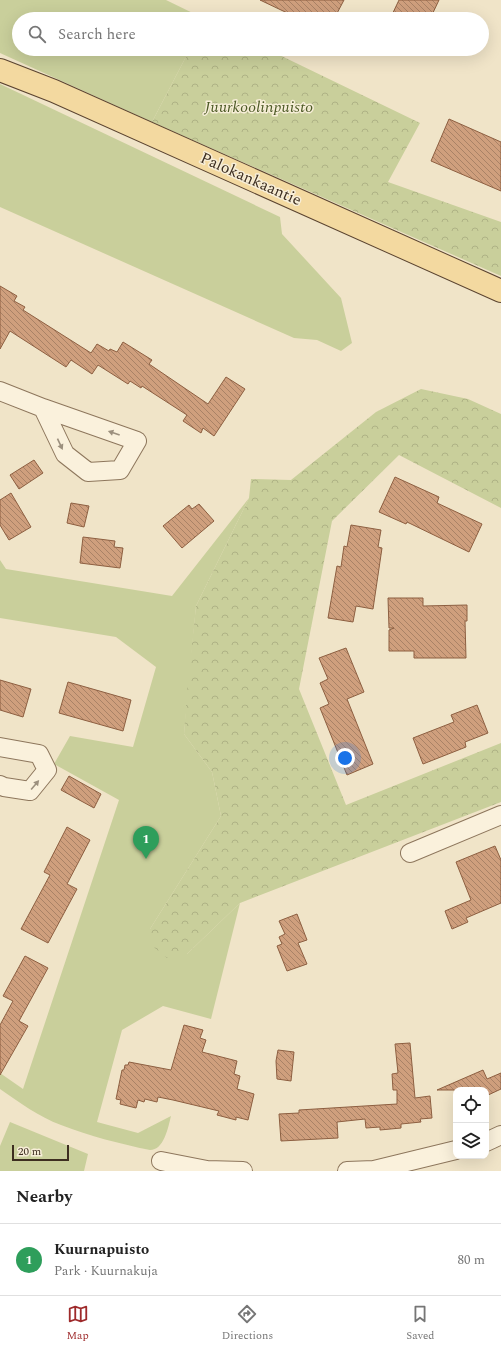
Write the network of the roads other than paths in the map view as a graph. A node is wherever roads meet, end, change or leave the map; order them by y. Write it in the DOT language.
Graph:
graph roads {
  1 [pos="0,70"];
  2 [pos="501,291"];
  3 [pos="0,391"];
  4 [pos="44,408"];
  5 [pos="0,747"];
  6 [pos="0,785"];
  7 [pos="501,815"];
  8 [pos="410,853"];
  9 [pos="501,1135"];
  10 [pos="489,1141"];
  11 [pos="453,1151"];
  12 [pos="161,1161"];
  13 [pos="243,1171"];
  14 [pos="348,1171"];
  1 -- 2 [label="main road, Palokankaantie"];
  3 -- 4 [label="street"];
  4 -- 4 [label="street, one-way"];
  6 -- 5 [label="street, one-way"];
  7 -- 8 [label="street"];
  9 -- 10 [label="street"];
  11 -- 14 [label="street"];
  12 -- 13 [label="street"];
}
